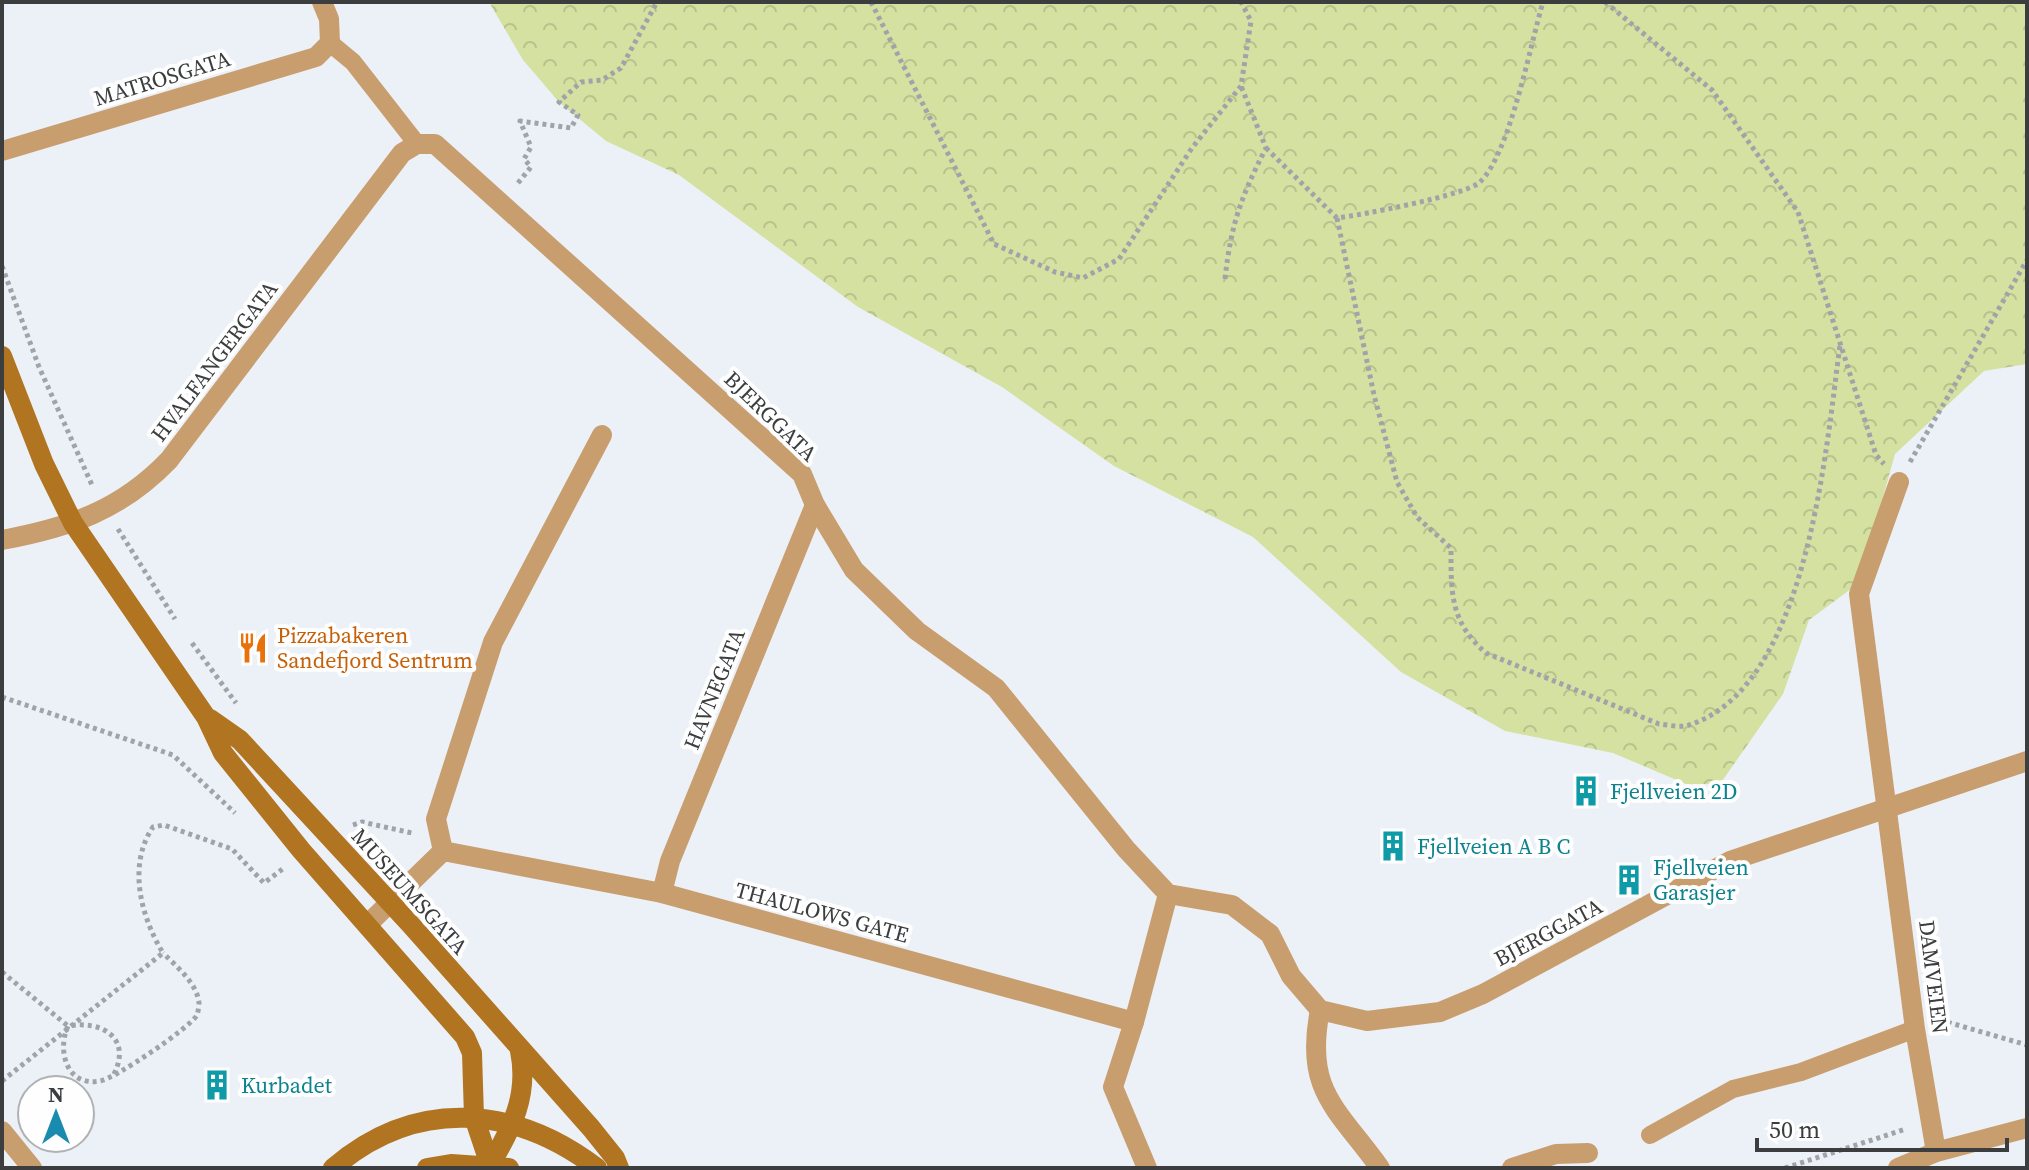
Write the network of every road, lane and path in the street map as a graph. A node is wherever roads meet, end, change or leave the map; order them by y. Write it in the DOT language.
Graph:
graph roads {
  1 [pos="322,2"];
  2 [pos="657,2"];
  3 [pos="871,2"];
  4 [pos="1241,2"];
  5 [pos="1543,2"];
  6 [pos="1605,2"];
  7 [pos="330,43"];
  8 [pos="1241,86"];
  9 [pos="417,144"];
  10 [pos="1266,148"];
  11 [pos="2,151"];
  12 [pos="503,202"];
  13 [pos="1337,218"];
  14 [pos="2027,260"];
  15 [pos="2,266"];
  16 [pos="1225,279"];
  17 [pos="1840,345"];
  18 [pos="2,356"];
  19 [pos="602,435"];
  20 [pos="1876,455"];
  21 [pos="1899,482"];
  22 [pos="94,490"];
  23 [pos="815,505"];
  24 [pos="73,523"];
  25 [pos="117,529"];
  26 [pos="2,540"];
  27 [pos="176,621"];
  28 [pos="183,632"];
  29 [pos="2,697"];
  30 [pos="240,708"];
  31 [pos="206,717"];
  32 [pos="2027,761"];
  33 [pos="1888,808"];
  34 [pos="245,815"];
  35 [pos="353,825"];
  36 [pos="443,851"];
  37 [pos="291,862"];
  38 [pos="662,893"];
  39 [pos="1168,894"];
  40 [pos="390,903"];
  41 [pos="369,923"];
  42 [pos="163,953"];
  43 [pos="2,972"];
  44 [pos="1320,1010"];
  45 [pos="1134,1022"];
  46 [pos="1915,1023"];
  47 [pos="68,1026"];
  48 [pos="2027,1045"];
  49 [pos="520,1051"];
  50 [pos="114,1074"];
  51 [pos="2,1081"];
  52 [pos="474,1117"];
  53 [pos="514,1123"];
  54 [pos="1909,1128"];
  55 [pos="2027,1128"];
  56 [pos="2,1131"];
  57 [pos="1650,1135"];
  58 [pos="1936,1152"];
  59 [pos="1588,1153"];
  60 [pos="499,1166"];
  61 [pos="32,1168"];
  62 [pos="333,1168"];
  63 [pos="427,1168"];
  64 [pos="597,1168"];
  65 [pos="619,1168"];
  66 [pos="1147,1168"];
  67 [pos="1380,1168"];
  68 [pos="1512,1168"];
  69 [pos="1785,1168"];
  70 [pos="1898,1168"];
  1 -- 7 [label="street"];
  2 -- 12 [label="path"];
  3 -- 8 [label="path"];
  4 -- 8 [label="path"];
  5 -- 13 [label="path"];
  6 -- 17 [label="path"];
  7 -- 9 [label="lane, BJERGGATA"];
  7 -- 11 [label="street, MATROSGATA"];
  8 -- 10 [label="path"];
  9 -- 12 [label="street, BJERGGATA"];
  9 -- 24 [label="street, HVALFANGERGATA"];
  10 -- 13 [label="path"];
  10 -- 16 [label="path"];
  12 -- 23 [label="street, BJERGGATA"];
  13 -- 17 [label="path"];
  14 -- 21 [label="path"];
  15 -- 22 [label="path"];
  17 -- 20 [label="path"];
  18 -- 24 [label="street, MUSEUMSGATA"];
  19 -- 36 [label="street"];
  21 -- 33 [label="street, DAMVEIEN"];
  23 -- 38 [label="street, HAVNEGATA"];
  23 -- 39 [label="street, BJERGGATA"];
  24 -- 26 [label="street, HVALFANGERGATA"];
  24 -- 31 [label="street, MUSEUMSGATA"];
  25 -- 27 [label="path"];
  28 -- 30 [label="path"];
  29 -- 34 [label="path"];
  31 -- 40 [label="street, MUSEUMSGATA"];
  31 -- 41 [label="street, MUSEUMSGATA"];
  32 -- 33 [label="street, BJERGGATA"];
  33 -- 44 [label="street, BJERGGATA"];
  33 -- 46 [label="street, DAMVEIEN"];
  35 -- 36 [label="path"];
  36 -- 38 [label="street, THAULOWS GATE"];
  36 -- 40 [label="street"];
  37 -- 42 [label="path"];
  38 -- 45 [label="street, THAULOWS GATE"];
  39 -- 44 [label="street"];
  39 -- 45 [label="street"];
  40 -- 41 [label="street"];
  40 -- 49 [label="street, MUSEUMSGATA"];
  41 -- 52 [label="street, MUSEUMSGATA"];
  42 -- 47 [label="path"];
  42 -- 50 [label="path"];
  43 -- 47 [label="path"];
  44 -- 67 [label="street"];
  45 -- 66 [label="street"];
  46 -- 48 [label="path"];
  46 -- 57 [label="lane"];
  46 -- 58 [label="street, DAMVEIEN"];
  47 -- 50 [label="path"];
  47 -- 50 [label="path"];
  47 -- 51 [label="path"];
  49 -- 53 [label="street"];
  49 -- 65 [label="street, MUSEUMSGATA"];
  52 -- 53 [label="street"];
  52 -- 60 [label="street, MUSEUMSGATA"];
  52 -- 62 [label="street"];
  53 -- 60 [label="street"];
  53 -- 64 [label="street"];
  54 -- 69 [label="path"];
  55 -- 58 [label="street"];
  56 -- 61 [label="street"];
  58 -- 70 [label="street"];
  59 -- 68 [label="street"];
  60 -- 63 [label="street"];
}
